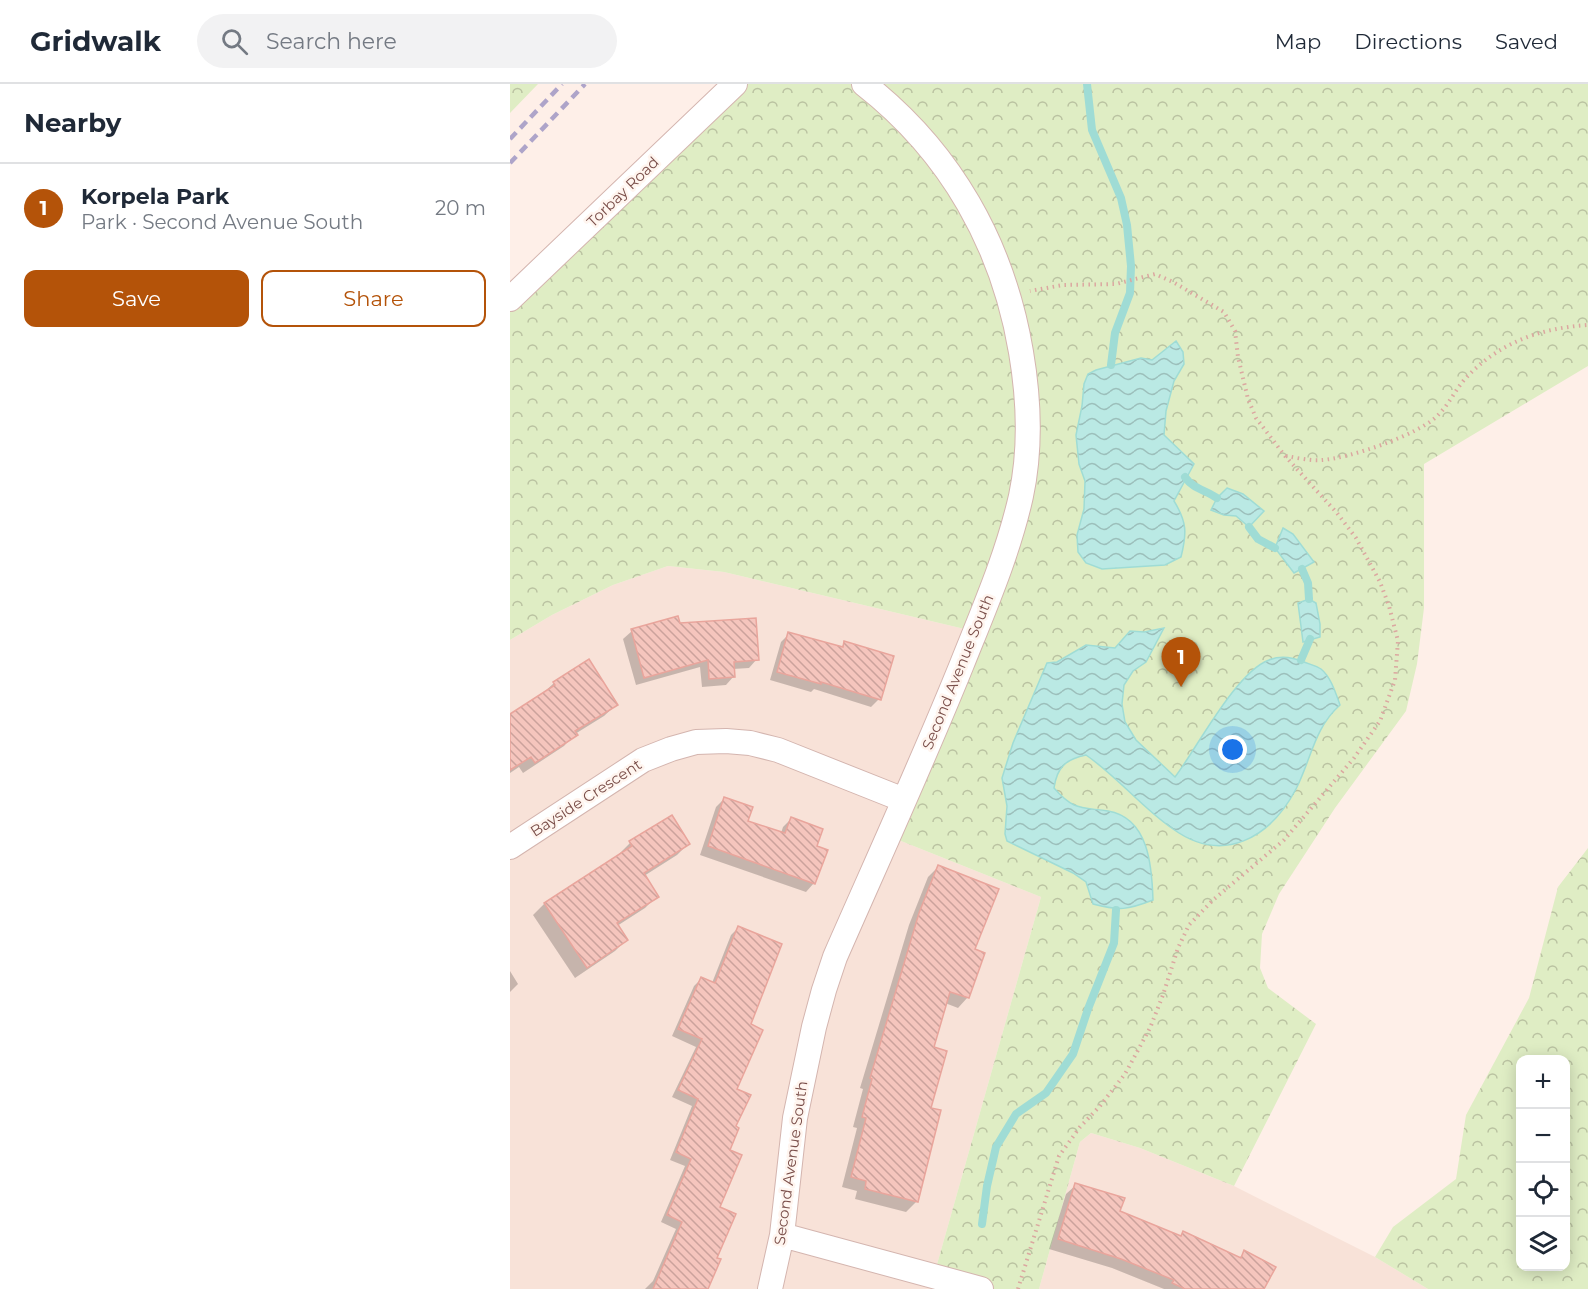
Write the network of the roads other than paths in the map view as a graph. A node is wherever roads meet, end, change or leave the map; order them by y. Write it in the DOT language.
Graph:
graph roads {
  1 [pos="735,84"];
  2 [pos="864,84"];
  3 [pos="510,299"];
  4 [pos="904,800"];
  5 [pos="510,847"];
  6 [pos="782,1235"];
  7 [pos="770,1289"];
  8 [pos="981,1289"];
  1 -- 3 [label="street, Torbay Road"];
  2 -- 4 [label="street, Second Avenue South"];
  4 -- 5 [label="street, Bayside Crescent"];
  4 -- 6 [label="street, Second Avenue South"];
  6 -- 7 [label="street, Second Avenue South"];
  6 -- 8 [label="street"];
}
